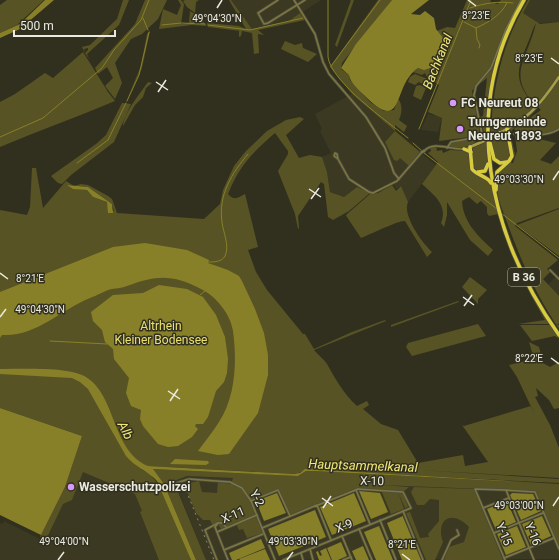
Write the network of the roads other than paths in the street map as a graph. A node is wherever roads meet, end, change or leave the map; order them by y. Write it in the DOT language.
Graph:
graph roads {
  1 [pos="278,0"];
  2 [pos="294,0"];
  3 [pos="305,0"];
  4 [pos="521,0"];
  5 [pos="526,0"];
  6 [pos="297,5"];
  7 [pos="559,77"];
  8 [pos="559,129"];
  9 [pos="506,132"];
  10 [pos="500,133"];
  11 [pos="514,134"];
  12 [pos="490,143"];
  13 [pos="471,147"];
  14 [pos="447,148"];
  15 [pos="464,149"];
  16 [pos="471,152"];
  17 [pos="488,156"];
  18 [pos="338,159"];
  19 [pos="398,179"];
  20 [pos="495,189"];
  21 [pos="501,213"];
  22 [pos="550,270"];
  23 [pos="559,278"];
  24 [pos="559,332"];
  25 [pos="559,335"];
  26 [pos="173,484"];
  27 [pos="356,490"];
  28 [pos="506,491"];
  29 [pos="509,498"];
  30 [pos="251,501"];
  31 [pos="317,505"];
  32 [pos="411,508"];
  33 [pos="483,508"];
  34 [pos="403,511"];
  35 [pos="544,513"];
  36 [pos="257,515"];
  37 [pos="290,516"];
  38 [pos="380,520"];
  39 [pos="218,523"];
  40 [pos="519,523"];
  41 [pos="370,524"];
  42 [pos="227,528"];
  43 [pos="262,528"];
  44 [pos="359,529"];
  45 [pos="457,530"];
  46 [pos="216,532"];
  47 [pos="494,533"];
  48 [pos="264,534"];
  49 [pos="342,536"];
  50 [pos="554,538"];
  51 [pos="331,540"];
  52 [pos="310,549"];
  53 [pos="529,549"];
  54 [pos="559,549"];
  55 [pos="224,550"];
  56 [pos="301,553"];
  57 [pos="351,557"];
  58 [pos="505,559"];
  59 [pos="217,560"];
  60 [pos="228,560"];
  61 [pos="275,560"];
  62 [pos="283,560"];
  63 [pos="304,560"];
  64 [pos="313,560"];
  65 [pos="343,560"];
  66 [pos="352,560"];
  67 [pos="372,560"];
  68 [pos="396,560"];
  69 [pos="423,560"];
  70 [pos="442,560"];
  71 [pos="534,560"];
  1 -- 6 [label="street"];
  2 -- 6 [label="street"];
  3 -- 6 [label="street"];
  4 -- 14 [label="street"];
  5 -- 12 [label="highway, B 36"];
  5 -- 17 [label="highway, B 36"];
  6 -- 19 [label="street"];
  7 -- 9 [label="main road"];
  8 -- 11 [label="street"];
  9 -- 10 [label="highway"];
  9 -- 12 [label="highway, B 36"];
  9 -- 20 [label="highway"];
  10 -- 13 [label="main road, bridge"];
  12 -- 20 [label="highway, B 36"];
  13 -- 15 [label="street"];
  13 -- 16 [label="highway"];
  13 -- 17 [label="highway"];
  14 -- 15 [label="street"];
  14 -- 19 [label="street"];
  15 -- 16 [label="highway"];
  16 -- 20 [label="highway"];
  17 -- 20 [label="highway, B 36"];
  18 -- 19 [label="street"];
  20 -- 21 [label="highway, B 36"];
  21 -- 24 [label="highway, B 36"];
  21 -- 25 [label="highway, B 36"];
  22 -- 23 [label="street"];
  26 -- 30 [label="street, Y-2"];
  27 -- 31 [label="street, X-10"];
  27 -- 32 [label="street, X-10"];
  27 -- 41 [label="street"];
  28 -- 29 [label="street, Y-16"];
  28 -- 33 [label="street, Y-15"];
  28 -- 35 [label="street"];
  29 -- 33 [label="street"];
  29 -- 40 [label="street, Y-16"];
  30 -- 36 [label="street, Y-2"];
  30 -- 37 [label="street"];
  31 -- 37 [label="street, X-10"];
  31 -- 51 [label="street"];
  32 -- 34 [label="street, X-9"];
  33 -- 47 [label="street, Y-15"];
  34 -- 38 [label="street, X-9"];
  34 -- 69 [label="street"];
  35 -- 40 [label="street"];
  35 -- 50 [label="street"];
  36 -- 42 [label="street, X-11"];
  36 -- 43 [label="street, Y-2"];
  37 -- 43 [label="street, X-10"];
  38 -- 41 [label="street, X-9"];
  38 -- 68 [label="street"];
  39 -- 42 [label="street"];
  39 -- 46 [label="street"];
  39 -- 59 [label="street"];
  40 -- 47 [label="street"];
  40 -- 53 [label="street, Y-16"];
  41 -- 44 [label="street, X-9"];
  42 -- 46 [label="street, X-11"];
  43 -- 48 [label="street, Y-2"];
  44 -- 49 [label="street, X-9"];
  44 -- 67 [label="street"];
  45 -- 70 [label="street"];
  46 -- 55 [label="street"];
  47 -- 58 [label="street, Y-15"];
  48 -- 55 [label="street"];
  48 -- 61 [label="street, Y-2"];
  49 -- 51 [label="street, X-9"];
  49 -- 57 [label="street"];
  50 -- 53 [label="street"];
  50 -- 54 [label="street"];
  51 -- 52 [label="street, X-9"];
  52 -- 56 [label="street, X-9"];
  52 -- 64 [label="street"];
  53 -- 58 [label="street"];
  53 -- 71 [label="street, Y-16"];
  55 -- 60 [label="street"];
  56 -- 62 [label="street, X-9"];
  56 -- 63 [label="street"];
  57 -- 65 [label="street"];
  57 -- 66 [label="street"];
}
